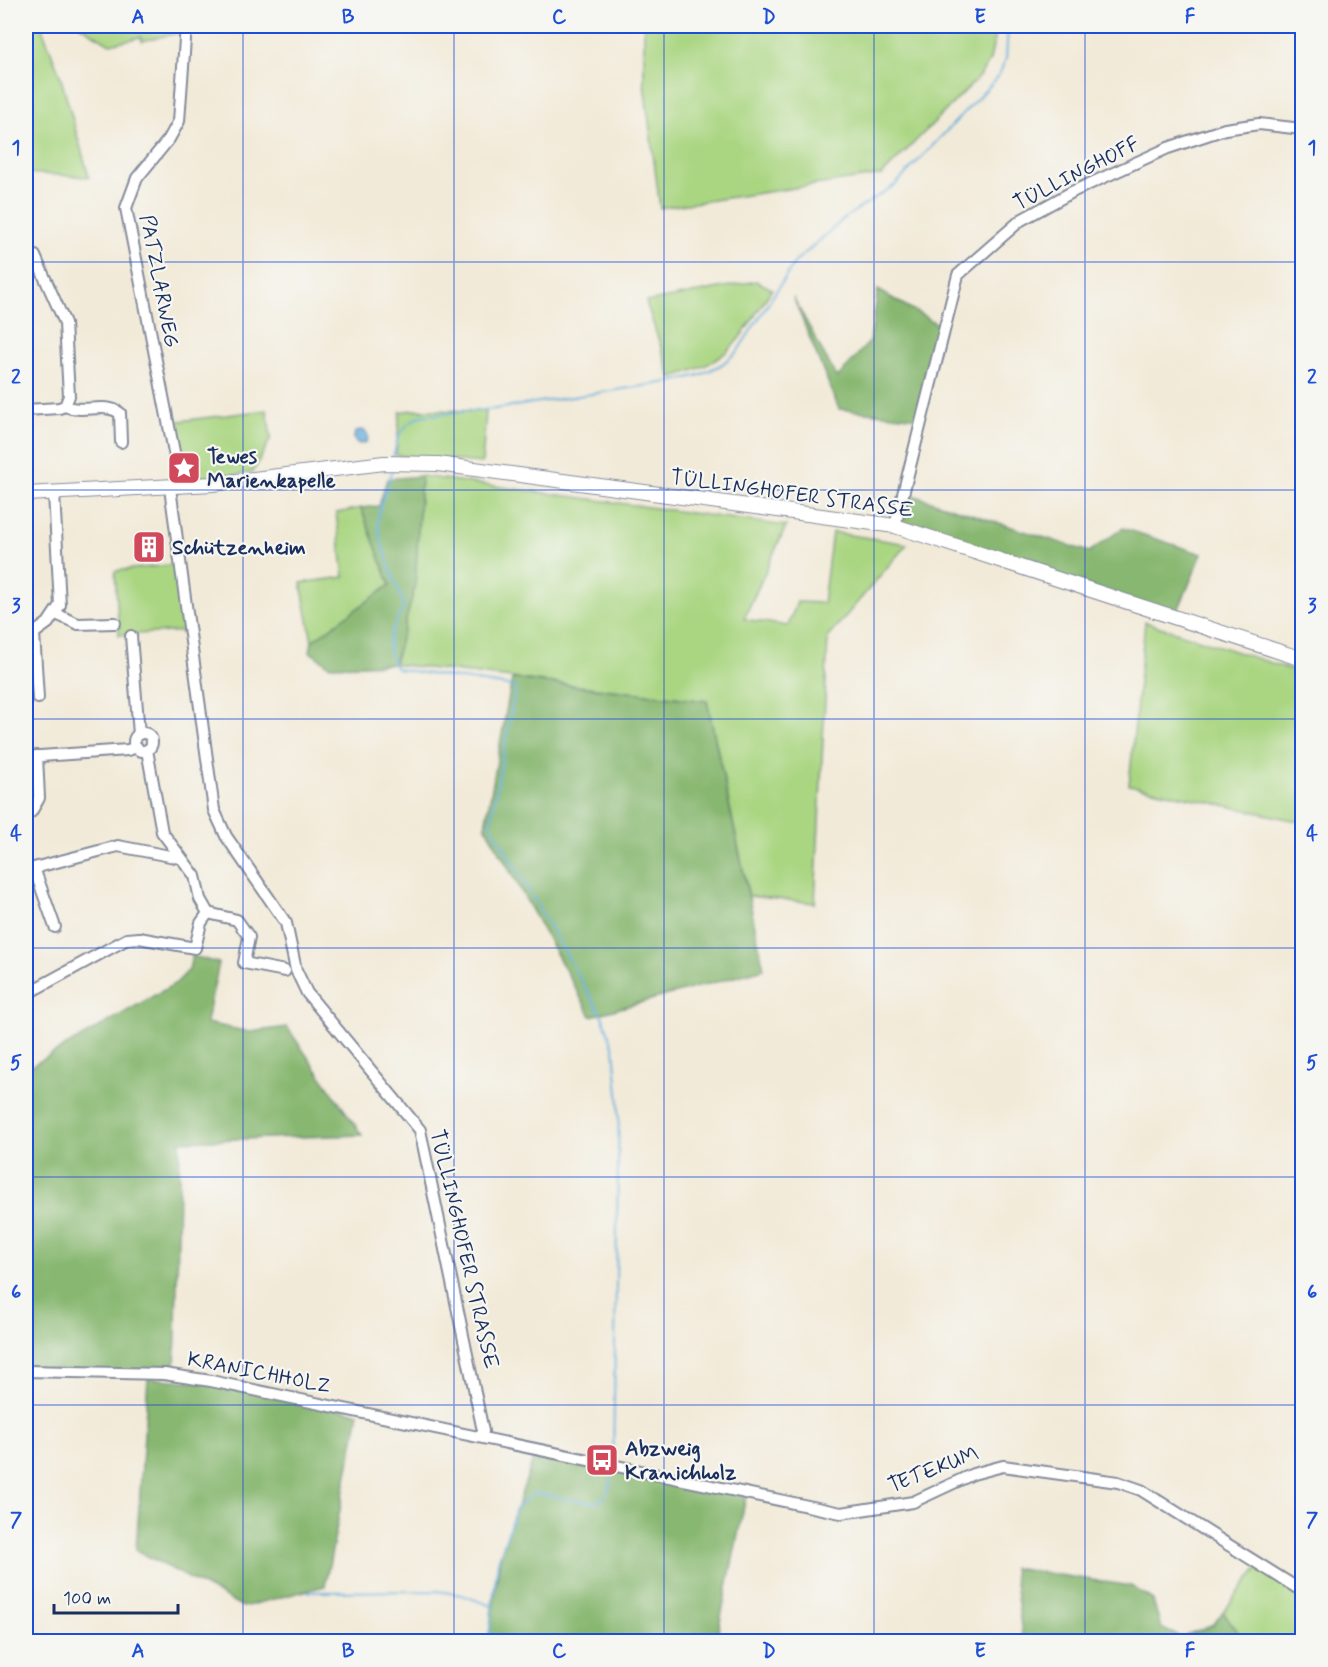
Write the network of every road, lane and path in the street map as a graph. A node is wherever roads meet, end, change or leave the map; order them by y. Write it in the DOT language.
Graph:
graph roads {
  1 [pos="186,26"];
  2 [pos="1302,129"];
  3 [pos="26,256"];
  4 [pos="64,406"];
  5 [pos="26,410"];
  6 [pos="121,442"];
  7 [pos="174,487"];
  8 [pos="54,493"];
  9 [pos="26,494"];
  10 [pos="895,526"];
  11 [pos="56,614"];
  12 [pos="115,623"];
  13 [pos="30,636"];
  14 [pos="131,636"];
  15 [pos="1302,658"];
  16 [pos="38,698"];
  17 [pos="142,748"];
  18 [pos="37,756"];
  19 [pos="26,757"];
  20 [pos="31,812"];
  21 [pos="162,832"];
  22 [pos="152,852"];
  23 [pos="180,858"];
  24 [pos="30,869"];
  25 [pos="207,913"];
  26 [pos="55,927"];
  27 [pos="285,970"];
  28 [pos="26,994"];
  29 [pos="26,1371"];
  30 [pos="482,1437"];
  31 [pos="1302,1591"];
  1 -- 7 [label="street, PATZLARWEG"];
  2 -- 10 [label="street, TÜLLINGHOFF"];
  3 -- 4 [label="street"];
  4 -- 5 [label="street"];
  4 -- 6 [label="street"];
  7 -- 8 [label="main road"];
  7 -- 10 [label="main road, TÜLLINGHOFER STRASSE"];
  7 -- 30 [label="street, TÜLLINGHOFER STRASSE"];
  8 -- 9 [label="main road"];
  8 -- 11 [label="street"];
  10 -- 15 [label="main road, TÜLLINGHOFER STRASSE"];
  11 -- 12 [label="street"];
  11 -- 13 [label="street"];
  13 -- 16 [label="street"];
  14 -- 17 [label="street"];
  17 -- 18 [label="street"];
  17 -- 21 [label="street"];
  18 -- 19 [label="street"];
  18 -- 20 [label="street"];
  21 -- 22 [label="street"];
  21 -- 23 [label="street"];
  22 -- 23 [label="street"];
  22 -- 24 [label="street"];
  23 -- 25 [label="street"];
  24 -- 26 [label="street"];
  25 -- 27 [label="street"];
  25 -- 28 [label="street"];
  29 -- 30 [label="street, KRANICHHOLZ"];
  30 -- 31 [label="street, TETEKUM"];
}
